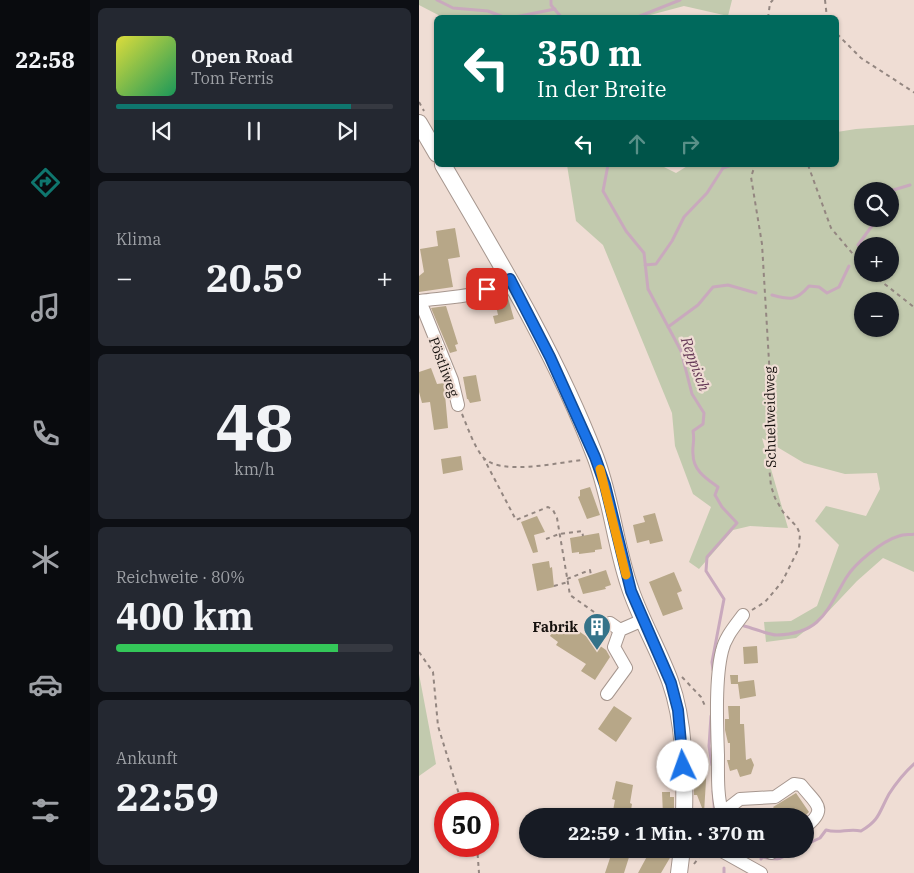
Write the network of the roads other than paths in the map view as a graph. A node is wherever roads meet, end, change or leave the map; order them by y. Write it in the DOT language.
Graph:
graph roads {
  1 [pos="419,123"];
  2 [pos="434,149"];
  3 [pos="444,167"];
  4 [pos="510,279"];
  5 [pos="420,301"];
  6 [pos="458,405"];
  7 [pos="743,615"];
  8 [pos="643,620"];
  9 [pos="607,694"];
  10 [pos="684,808"];
  11 [pos="721,808"];
  12 [pos="730,808"];
  13 [pos="814,820"];
  14 [pos="689,858"];
  15 [pos="737,858"];
  16 [pos="679,873"];
  17 [pos="761,873"];
  1 -- 2 [label="main road"];
  3 -- 4 [label="main road"];
  4 -- 5 [label="street"];
  4 -- 8 [label="main road"];
  5 -- 6 [label="street, Pöstliweg"];
  7 -- 11 [label="street"];
  8 -- 9 [label="street"];
  8 -- 10 [label="main road"];
  12 -- 13 [label="street"];
  14 -- 16 [label="main road"];
  15 -- 17 [label="street"];
}
